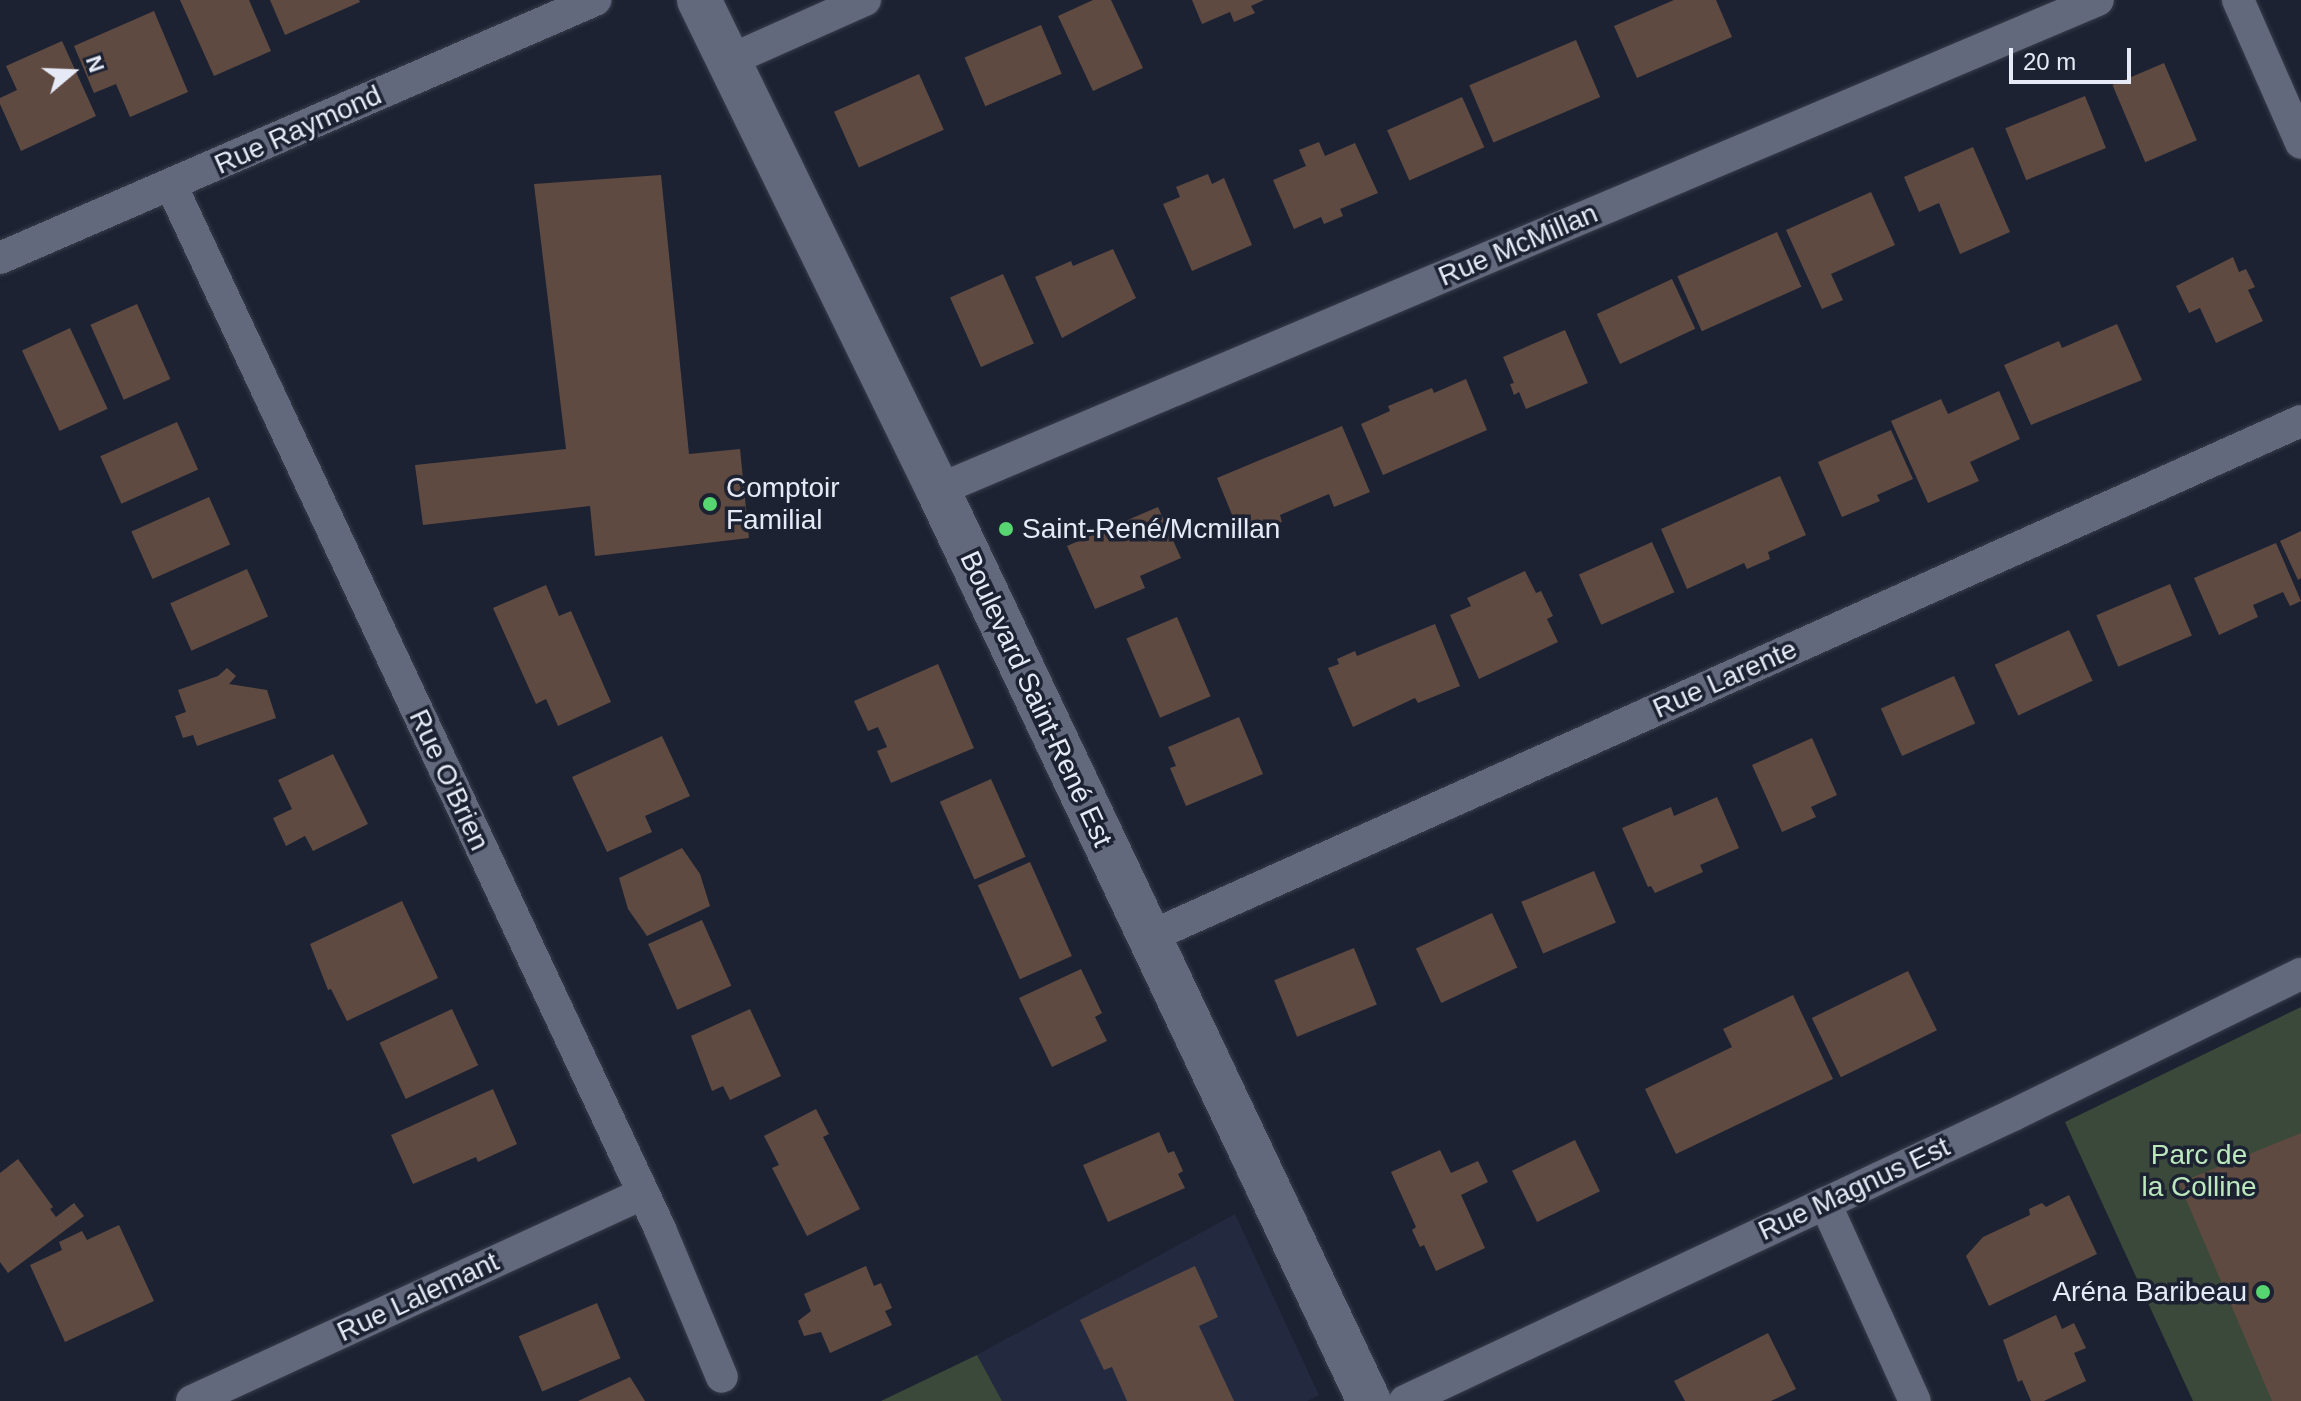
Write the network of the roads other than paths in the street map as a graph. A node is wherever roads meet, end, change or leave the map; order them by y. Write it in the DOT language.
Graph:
graph roads {
  1 [pos="595,0"];
  2 [pos="699,0"];
  3 [pos="865,0"];
  4 [pos="2098,0"];
  5 [pos="2238,0"];
  6 [pos="728,61"];
  7 [pos="2301,143"];
  8 [pos="171,185"];
  9 [pos="0,258"];
  10 [pos="2301,421"];
  11 [pos="938,490"];
  12 [pos="1149,937"];
  13 [pos="2301,974"];
  14 [pos="643,1194"];
  15 [pos="1825,1203"];
  16 [pos="722,1377"];
  17 [pos="192,1401"];
  18 [pos="1369,1401"];
  19 [pos="1405,1401"];
  20 [pos="1915,1401"];
  1 -- 8 [label="street, Rue Raymond"];
  2 -- 6 [label="street, Boulevard Saint-René Est"];
  3 -- 6 [label="street"];
  4 -- 11 [label="street, Rue McMillan"];
  5 -- 7 [label="street"];
  6 -- 11 [label="street, Boulevard Saint-René Est"];
  8 -- 9 [label="street, Rue Raymond"];
  8 -- 14 [label="street, Rue O'Brien"];
  10 -- 12 [label="street, Rue Larente"];
  11 -- 12 [label="street, Boulevard Saint-René Est"];
  12 -- 18 [label="street, Boulevard Saint-René Est"];
  13 -- 15 [label="street, Rue Magnus Est"];
  14 -- 16 [label="street, Rue O'Brien"];
  14 -- 17 [label="street, Rue Lalemant"];
  15 -- 19 [label="street, Rue Magnus Est"];
  15 -- 20 [label="street"];
}
